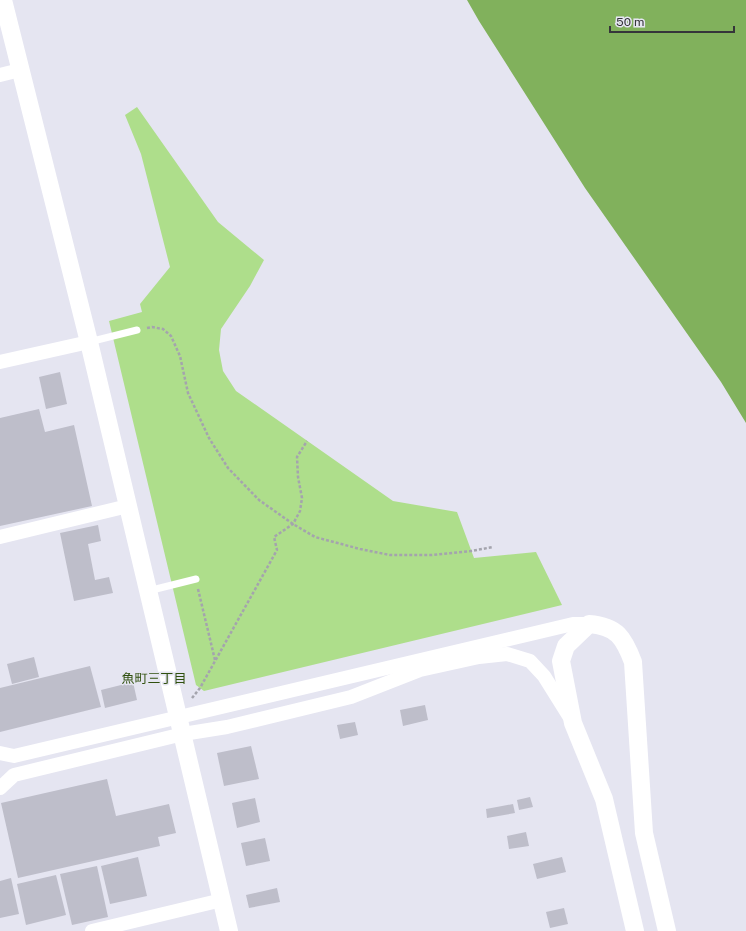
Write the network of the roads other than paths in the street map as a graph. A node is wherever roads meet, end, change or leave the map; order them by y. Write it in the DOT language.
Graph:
graph roads {
  1 [pos="3,0"];
  2 [pos="20,70"];
  3 [pos="0,75"];
  4 [pos="137,330"];
  5 [pos="89,342"];
  6 [pos="0,362"];
  7 [pos="128,506"];
  8 [pos="0,537"];
  9 [pos="196,579"];
  10 [pos="148,591"];
  11 [pos="589,624"];
  12 [pos="178,716"];
  13 [pos="574,723"];
  14 [pos="183,734"];
  15 [pos="0,753"];
  16 [pos="0,788"];
  17 [pos="222,900"];
  18 [pos="92,931"];
  19 [pos="229,931"];
  20 [pos="635,931"];
  21 [pos="667,931"];
  1 -- 2 [label="street"];
  2 -- 3 [label="street"];
  2 -- 5 [label="street"];
  4 -- 5 [label="lane"];
  5 -- 6 [label="street"];
  5 -- 7 [label="street"];
  7 -- 8 [label="street"];
  7 -- 10 [label="street"];
  9 -- 10 [label="lane"];
  10 -- 12 [label="street"];
  11 -- 12 [label="street"];
  11 -- 13 [label="street"];
  11 -- 21 [label="street"];
  12 -- 14 [label="street"];
  12 -- 15 [label="street"];
  13 -- 14 [label="street"];
  13 -- 20 [label="street"];
  14 -- 16 [label="street"];
  14 -- 17 [label="street"];
  17 -- 18 [label="street"];
  17 -- 19 [label="street"];
}
